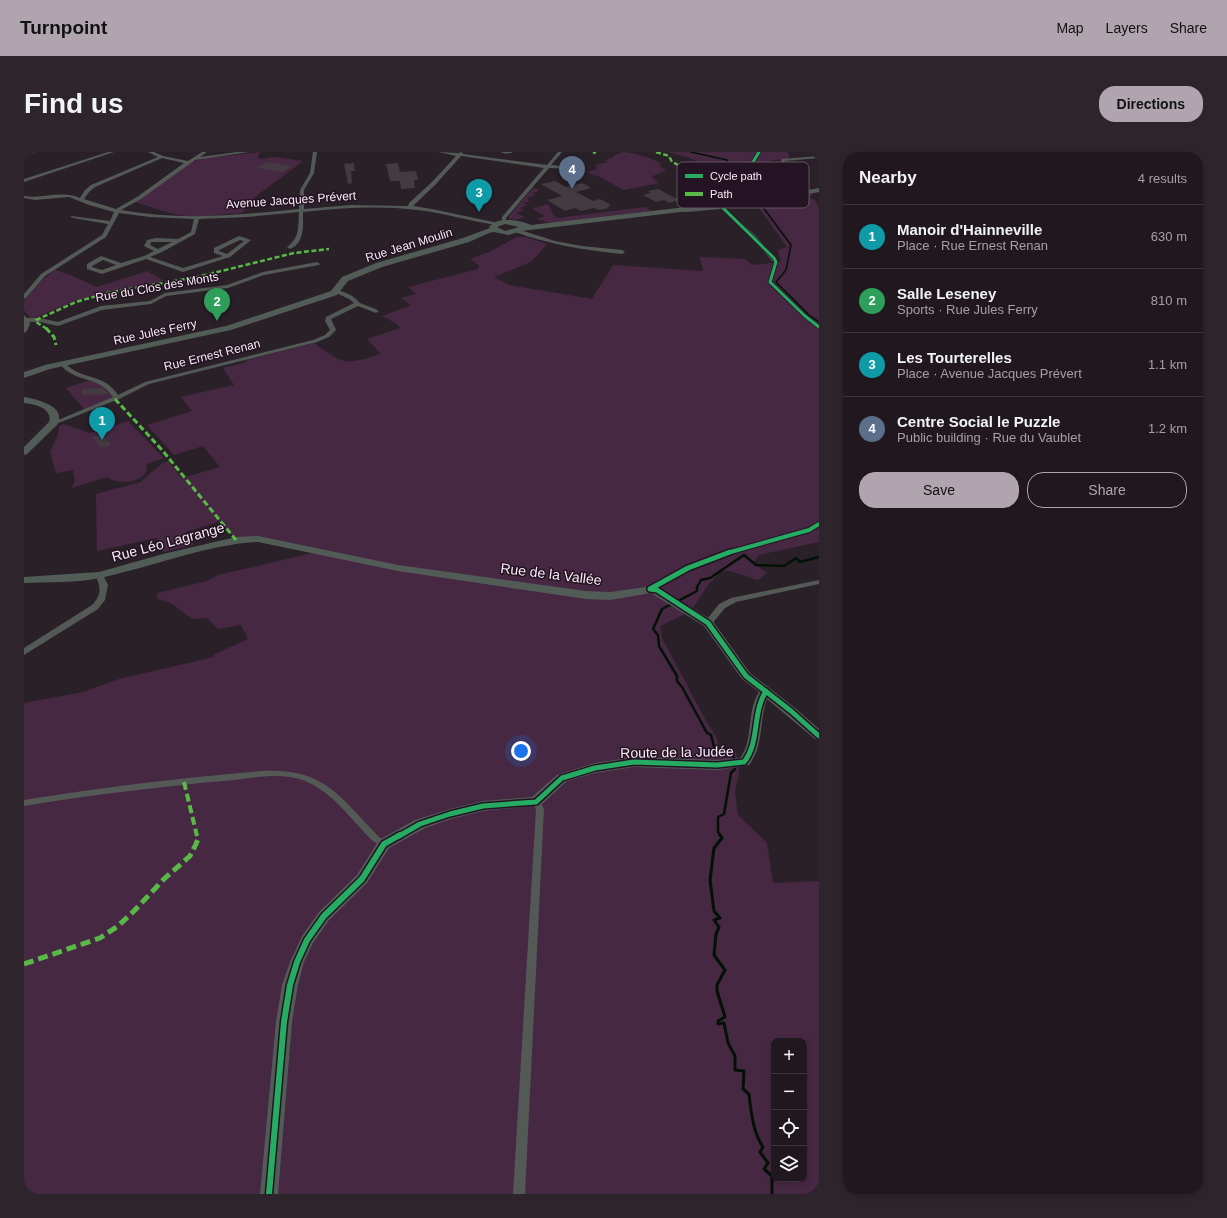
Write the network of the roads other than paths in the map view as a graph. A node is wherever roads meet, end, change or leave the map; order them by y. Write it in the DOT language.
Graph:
graph roads {
  1 [pos="34,152"];
  2 [pos="112,152"];
  3 [pos="150,152"];
  4 [pos="205,152"];
  5 [pos="247,152"];
  6 [pos="315,152"];
  7 [pos="440,152"];
  8 [pos="503,152"];
  9 [pos="511,152"];
  10 [pos="560,152"];
  11 [pos="808,152"];
  12 [pos="461,153"];
  13 [pos="24,154"];
  14 [pos="162,157"];
  15 [pos="810,157"];
  16 [pos="819,157"];
  17 [pos="190,161"];
  18 [pos="783,162"];
  19 [pos="548,167"];
  20 [pos="572,168"];
  21 [pos="24,181"];
  22 [pos="819,190"];
  23 [pos="809,192"];
  24 [pos="25,198"];
  25 [pos="82,199"];
  26 [pos="410,207"];
  27 [pos="694,208"];
  28 [pos="118,210"];
  29 [pos="301,210"];
  30 [pos="676,210"];
  31 [pos="73,217"];
  32 [pos="197,218"];
  33 [pos="112,223"];
  34 [pos="497,225"];
  35 [pos="540,227"];
  36 [pos="518,228"];
  37 [pos="530,236"];
  38 [pos="178,241"];
  39 [pos="290,247"];
  40 [pos="160,250"];
  41 [pos="622,252"];
  42 [pos="228,256"];
  43 [pos="146,257"];
  44 [pos="776,262"];
  45 [pos="317,264"];
  46 [pos="121,265"];
  47 [pos="336,292"];
  48 [pos="24,297"];
  49 [pos="357,304"];
  50 [pos="376,311"];
  51 [pos="25,318"];
  52 [pos="24,331"];
  53 [pos="63,364"];
  54 [pos="24,376"];
  55 [pos="117,398"];
  56 [pos="24,400"];
  57 [pos="54,422"];
  58 [pos="24,452"];
  59 [pos="819,524"];
  60 [pos="318,552"];
  61 [pos="99,575"];
  62 [pos="24,580"];
  63 [pos="819,582"];
  64 [pos="650,589"];
  65 [pos="708,623"];
  66 [pos="24,652"];
  67 [pos="766,691"];
  68 [pos="819,736"];
  69 [pos="536,802"];
  70 [pos="24,803"];
  71 [pos="384,844"];
  72 [pos="269,1194"];
  73 [pos="519,1194"];
  1 -- 13 [label="street"];
  2 -- 21 [label="street"];
  3 -- 14 [label="street"];
  4 -- 17 [label="street"];
  5 -- 17 [label="street"];
  6 -- 29 [label="street"];
  7 -- 12 [label="street"];
  8 -- 9 [label="street"];
  10 -- 19 [label="street"];
  11 -- 15 [label="street"];
  12 -- 19 [label="street"];
  12 -- 26 [label="street"];
  14 -- 17 [label="street"];
  14 -- 25 [label="street"];
  15 -- 16 [label="street"];
  15 -- 18 [label="street"];
  17 -- 28 [label="street"];
  19 -- 20 [label="street"];
  19 -- 34 [label="street"];
  22 -- 23 [label="street"];
  24 -- 25 [label="street, Avenue Jacques Prévert"];
  25 -- 28 [label="street, Avenue Jacques Prévert"];
  26 -- 29 [label="street, Avenue Jacques Prévert"];
  26 -- 34 [label="street, Avenue Jacques Prévert"];
  27 -- 30 [label="street"];
  28 -- 32 [label="street, Avenue Jacques Prévert"];
  28 -- 33 [label="street"];
  29 -- 32 [label="street, Avenue Jacques Prévert"];
  29 -- 39 [label="street"];
  30 -- 35 [label="street"];
  30 -- 44 [label="street"];
  31 -- 33 [label="street"];
  32 -- 38 [label="street"];
  33 -- 48 [label="street"];
  34 -- 36 [label="street"];
  34 -- 36 [label="street"];
  34 -- 47 [label="street, Rue Jean Moulin"];
  35 -- 36 [label="street"];
  35 -- 37 [label="street"];
  36 -- 37 [label="street"];
  37 -- 41 [label="street"];
  38 -- 40 [label="street"];
  38 -- 40 [label="street"];
  40 -- 43 [label="street"];
  42 -- 42 [label="street"];
  42 -- 43 [label="street"];
  43 -- 46 [label="street"];
  45 -- 51 [label="street, Rue du Clos des Monts"];
  46 -- 46 [label="street"];
  47 -- 49 [label="street"];
  47 -- 53 [label="street, Rue Jules Ferry"];
  49 -- 50 [label="street"];
  49 -- 55 [label="street, Rue Ernest Renan"];
  51 -- 52 [label="street"];
  53 -- 54 [label="street, Rue Jules Ferry"];
  53 -- 55 [label="street"];
  55 -- 57 [label="street, Rue Ernest Renan"];
  56 -- 57 [label="street"];
  57 -- 58 [label="street"];
  59 -- 64 [label="street"];
  60 -- 61 [label="street, Rue Léo Lagrange"];
  60 -- 64 [label="street, Rue de la Vallée"];
  61 -- 62 [label="street, Rue Léo Lagrange"];
  61 -- 66 [label="street"];
  63 -- 65 [label="street"];
  64 -- 65 [label="street"];
  65 -- 67 [label="street"];
  67 -- 68 [label="street"];
  67 -- 69 [label="street, Route de la Judée"];
  69 -- 71 [label="street"];
  69 -- 73 [label="street"];
  70 -- 71 [label="street"];
  71 -- 72 [label="street"];
}
